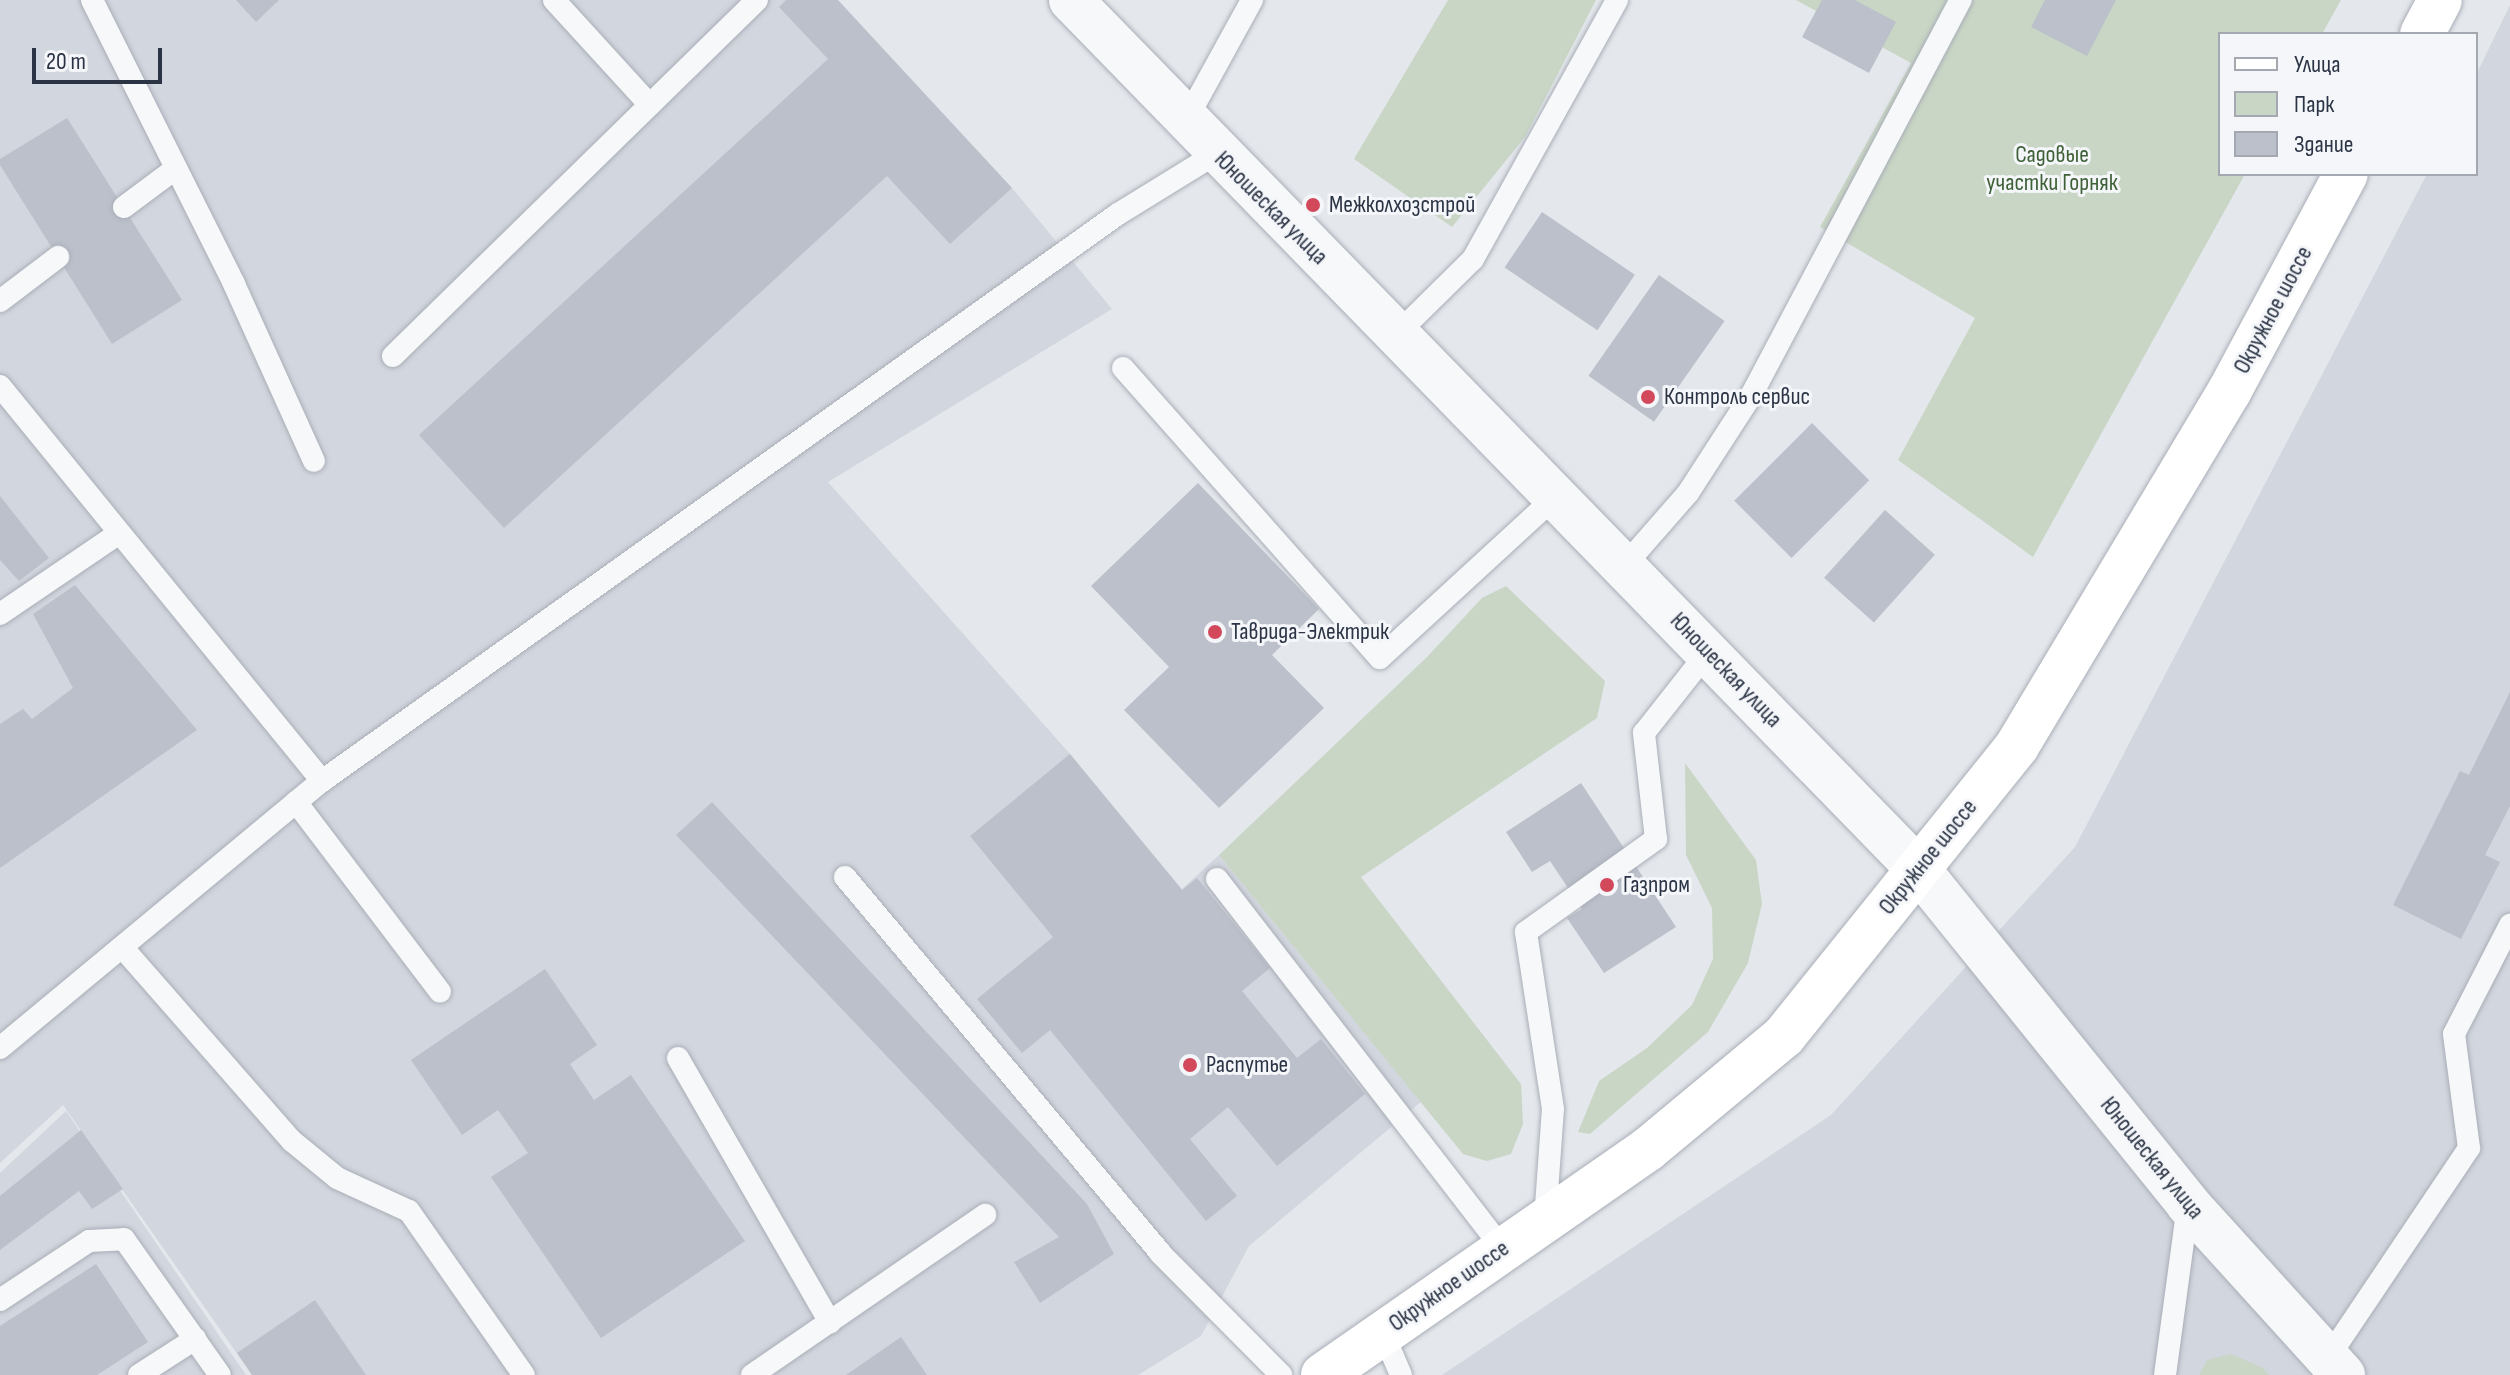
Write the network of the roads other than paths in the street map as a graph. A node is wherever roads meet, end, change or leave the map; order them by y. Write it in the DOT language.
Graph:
graph roads {
  1 [pos="92,0"];
  2 [pos="554,0"];
  3 [pos="757,0"];
  4 [pos="1071,0"];
  5 [pos="1252,0"];
  6 [pos="1617,0"];
  7 [pos="1961,0"];
  8 [pos="2440,0"];
  9 [pos="2423,32"];
  10 [pos="650,105"];
  11 [pos="1185,122"];
  12 [pos="1217,153"];
  13 [pos="175,169"];
  14 [pos="2345,176"];
  15 [pos="124,207"];
  16 [pos="58,257"];
  17 [pos="0,301"];
  18 [pos="1396,335"];
  19 [pos="393,356"];
  20 [pos="1123,368"];
  21 [pos="0,386"];
  22 [pos="314,461"];
  23 [pos="1556,496"];
  24 [pos="119,533"];
  25 [pos="1625,565"];
  26 [pos="0,614"];
  27 [pos="1708,652"];
  28 [pos="322,781"];
  29 [pos="296,802"];
  30 [pos="1918,869"];
  31 [pos="845,877"];
  32 [pos="1217,879"];
  33 [pos="2510,925"];
  34 [pos="122,947"];
  35 [pos="440,992"];
  36 [pos="0,1048"];
  37 [pos="678,1058"];
  38 [pos="2188,1204"];
  39 [pos="985,1215"];
  40 [pos="1545,1220"];
  41 [pos="1503,1249"];
  42 [pos="0,1300"];
  43 [pos="830,1322"];
  44 [pos="1383,1333"];
  45 [pos="195,1339"];
  46 [pos="2336,1367"];
  47 [pos="139,1375"];
  48 [pos="220,1375"];
  49 [pos="524,1375"];
  50 [pos="752,1375"];
  51 [pos="1281,1375"];
  52 [pos="1323,1375"];
  53 [pos="1401,1375"];
  54 [pos="2165,1375"];
  1 -- 13 [label="lane"];
  2 -- 10 [label="lane"];
  3 -- 10 [label="lane"];
  4 -- 11 [label="street, Юношеская улица"];
  5 -- 11 [label="lane"];
  6 -- 18 [label="lane"];
  7 -- 25 [label="lane"];
  8 -- 9 [label="main road"];
  10 -- 19 [label="lane"];
  11 -- 12 [label="street, Юношеская улица"];
  12 -- 18 [label="street, Юношеская улица"];
  12 -- 28 [label="lane"];
  13 -- 15 [label="lane"];
  13 -- 22 [label="lane"];
  14 -- 30 [label="main road, Окружное шоссе"];
  16 -- 17 [label="lane"];
  18 -- 23 [label="street, Юношеская улица"];
  20 -- 23 [label="lane"];
  21 -- 24 [label="lane"];
  23 -- 25 [label="street, Юношеская улица"];
  24 -- 26 [label="lane"];
  24 -- 28 [label="lane"];
  25 -- 27 [label="street, Юношеская улица"];
  27 -- 30 [label="street, Юношеская улица"];
  27 -- 40 [label="lane"];
  28 -- 29 [label="lane"];
  29 -- 34 [label="lane"];
  29 -- 35 [label="lane"];
  30 -- 38 [label="street, Юношеская улица"];
  30 -- 40 [label="main road, Окружное шоссе"];
  31 -- 51 [label="lane"];
  32 -- 41 [label="lane"];
  33 -- 46 [label="lane"];
  34 -- 36 [label="lane"];
  34 -- 49 [label="lane"];
  37 -- 43 [label="lane"];
  38 -- 46 [label="street, Юношеская улица"];
  38 -- 54 [label="lane"];
  39 -- 43 [label="lane"];
  40 -- 41 [label="main road, Окружное шоссе"];
  41 -- 44 [label="main road, Окружное шоссе"];
  42 -- 45 [label="lane"];
  43 -- 50 [label="lane"];
  44 -- 52 [label="main road, Окружное шоссе"];
  44 -- 53 [label="lane"];
  45 -- 47 [label="lane"];
  45 -- 48 [label="lane"];
}
